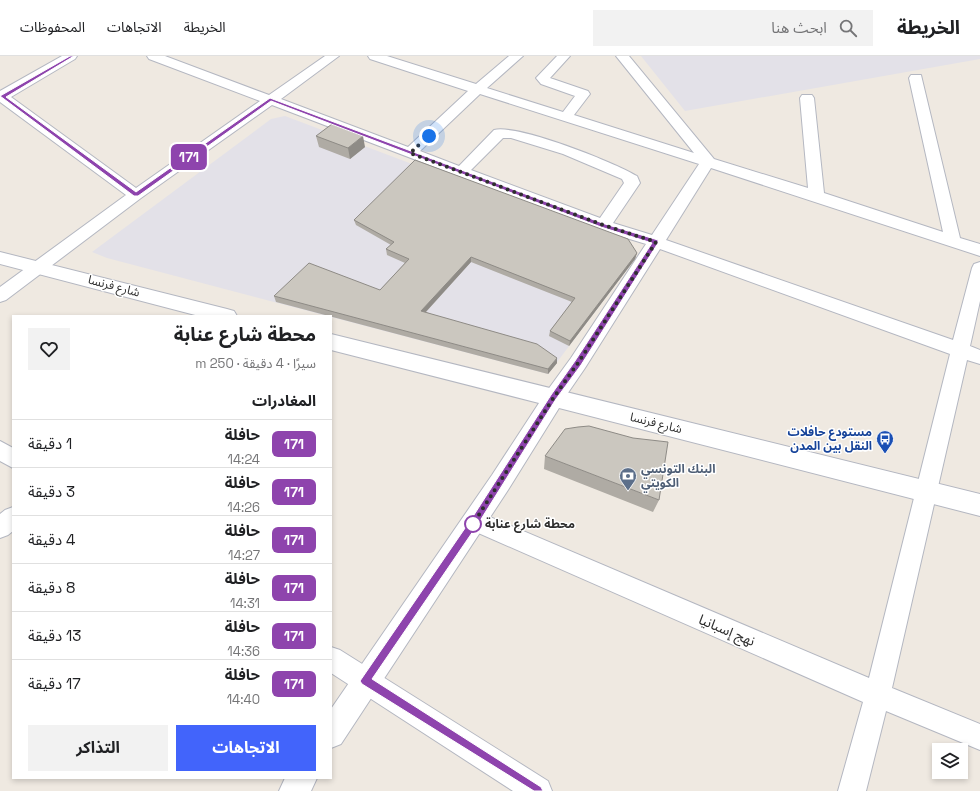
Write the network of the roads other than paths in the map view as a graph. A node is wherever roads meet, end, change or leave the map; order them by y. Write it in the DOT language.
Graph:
graph roads {
  1 [pos="71,56"];
  2 [pos="153,56"];
  3 [pos="333,56"];
  4 [pos="374,56"];
  5 [pos="546,56"];
  6 [pos="622,56"];
  7 [pos="512,57"];
  8 [pos="562,58"];
  9 [pos="916,78"];
  10 [pos="477,90"];
  11 [pos="1,96"];
  12 [pos="807,98"];
  13 [pos="270,99"];
  14 [pos="566,118"];
  15 [pos="581,139"];
  16 [pos="410,153"];
  17 [pos="708,161"];
  18 [pos="461,172"];
  19 [pos="136,195"];
  20 [pos="816,195"];
  21 [pos="603,225"];
  22 [pos="953,241"];
  23 [pos="656,242"];
  24 [pos="980,250"];
  25 [pos="0,258"];
  26 [pos="38,267"];
  27 [pos="980,268"];
  28 [pos="0,296"];
  29 [pos="222,315"];
  30 [pos="332,342"];
  31 [pos="970,354"];
  32 [pos="554,397"];
  33 [pos="0,450"];
  34 [pos="12,458"];
  35 [pos="927,491"];
  36 [pos="980,505"];
  37 [pos="12,518"];
  38 [pos="475,521"];
  39 [pos="0,528"];
  40 [pos="332,661"];
  41 [pos="365,681"];
  42 [pos="878,695"];
  43 [pos="332,732"];
  44 [pos="980,738"];
  45 [pos="301,779"];
  46 [pos="294,791"];
  47 [pos="538,791"];
  48 [pos="852,791"];
  1 -- 11 [label="street"];
  2 -- 13 [label="street"];
  3 -- 13 [label="street"];
  4 -- 10 [label="street"];
  5 -- 8 [label="street"];
  6 -- 17 [label="street"];
  7 -- 10 [label="street"];
  8 -- 14 [label="street"];
  9 -- 22 [label="street"];
  10 -- 14 [label="street"];
  10 -- 16 [label="street"];
  11 -- 19 [label="street"];
  12 -- 20 [label="street"];
  13 -- 16 [label="street"];
  13 -- 19 [label="street"];
  14 -- 15 [label="street"];
  15 -- 17 [label="street"];
  15 -- 18 [label="street"];
  15 -- 21 [label="street"];
  16 -- 18 [label="street"];
  17 -- 20 [label="street"];
  17 -- 23 [label="street"];
  18 -- 21 [label="street"];
  19 -- 26 [label="street"];
  20 -- 22 [label="street"];
  21 -- 23 [label="street"];
  22 -- 24 [label="street"];
  23 -- 31 [label="street"];
  23 -- 32 [label="street"];
  25 -- 26 [label="street, شارع فرنسا"];
  26 -- 28 [label="street"];
  26 -- 29 [label="street, شارع فرنسا"];
  27 -- 31 [label="street"];
  30 -- 32 [label="street, شارع فرنسا"];
  31 -- 35 [label="street"];
  32 -- 35 [label="street, شارع فرنسا"];
  32 -- 38 [label="street"];
  33 -- 34 [label="street"];
  35 -- 36 [label="street, شارع فرنسا"];
  35 -- 42 [label="street"];
  37 -- 39 [label="street"];
  38 -- 41 [label="street"];
  38 -- 42 [label="street, نهج إسبانيا"];
  40 -- 41 [label="street"];
  41 -- 43 [label="street"];
  41 -- 47 [label="street"];
  42 -- 44 [label="street, نهج إسبانيا"];
  42 -- 48 [label="street"];
  45 -- 46 [label="street"];
}
